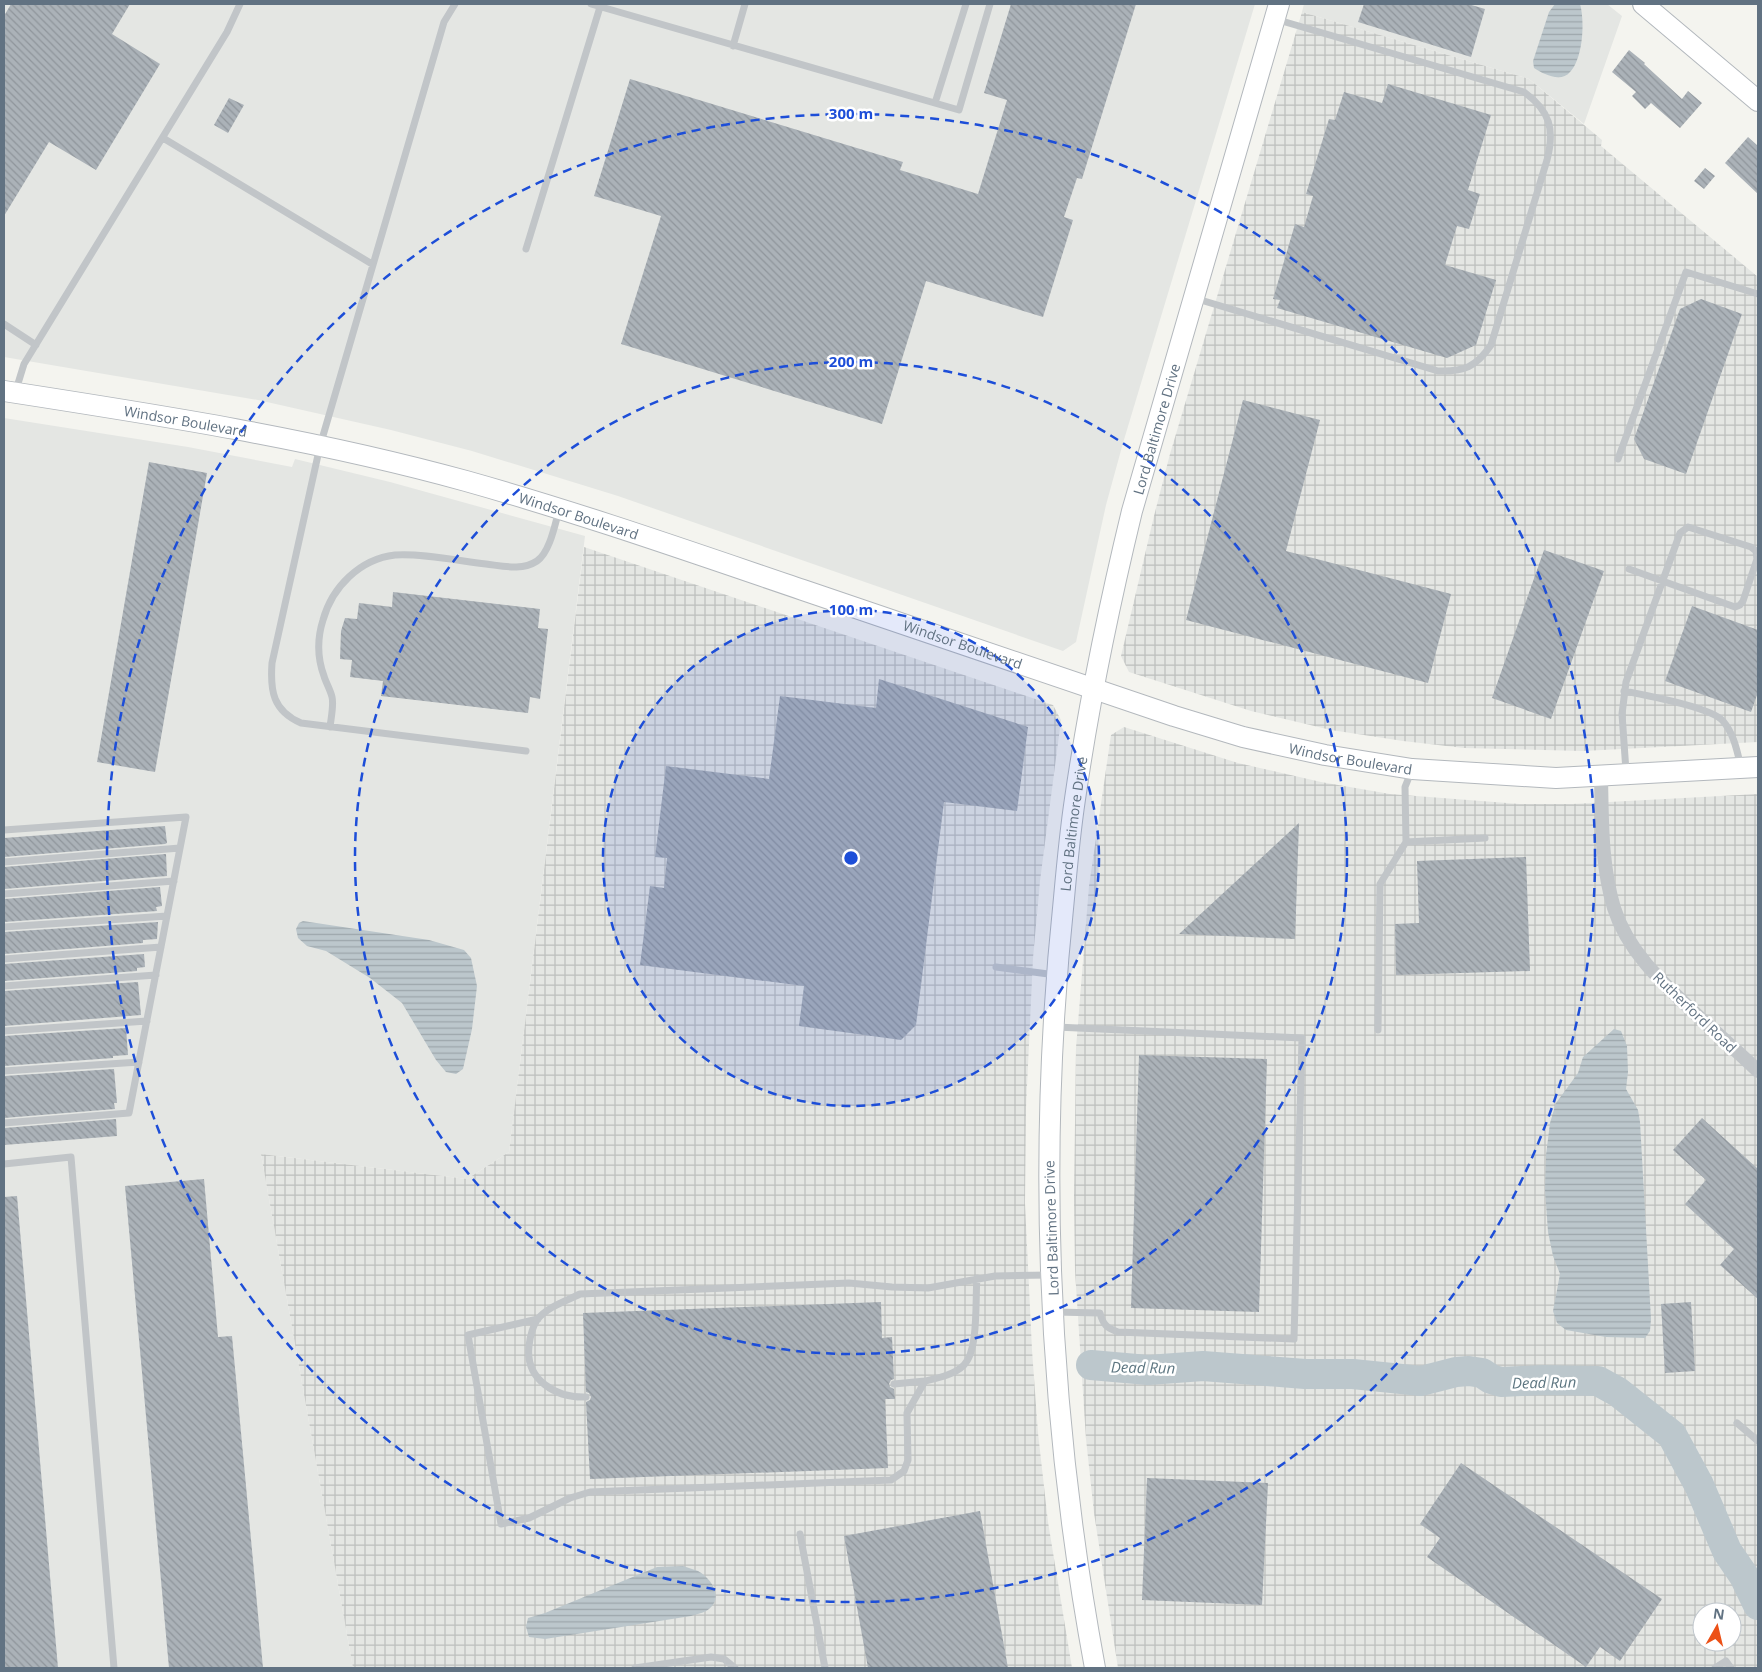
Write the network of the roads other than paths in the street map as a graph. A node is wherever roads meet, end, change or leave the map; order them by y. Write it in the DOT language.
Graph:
graph roads {
  1 [pos="240,4"];
  2 [pos="455,4"];
  3 [pos="591,4"];
  4 [pos="745,4"];
  5 [pos="966,4"];
  6 [pos="990,4"];
  7 [pos="1643,4"];
  8 [pos="600,7"];
  9 [pos="1277,11"];
  10 [pos="733,46"];
  11 [pos="1758,101"];
  12 [pos="935,103"];
  13 [pos="163,138"];
  14 [pos="526,249"];
  15 [pos="372,264"];
  16 [pos="1758,294"];
  17 [pos="1193,298"];
  18 [pos="4,324"];
  19 [pos="36,345"];
  20 [pos="9,392"];
  21 [pos="320,446"];
  22 [pos="1618,459"];
  23 [pos="559,509"];
  24 [pos="1629,569"];
  25 [pos="1662,581"];
  26 [pos="1094,688"];
  27 [pos="1624,691"];
  28 [pos="330,727"];
  29 [pos="526,751"];
  30 [pos="1750,767"];
  31 [pos="1412,769"];
  32 [pos="1626,774"];
  33 [pos="1601,776"];
  34 [pos="4,830"];
  35 [pos="1485,838"];
  36 [pos="1406,842"];
  37 [pos="180,848"];
  38 [pos="4,862"];
  39 [pos="174,881"];
  40 [pos="4,894"];
  41 [pos="167,916"];
  42 [pos="4,927"];
  43 [pos="161,947"];
  44 [pos="4,959"];
  45 [pos="996,967"];
  46 [pos="1056,975"];
  47 [pos="156,976"];
  48 [pos="4,986"];
  49 [pos="147,1021"];
  50 [pos="1053,1027"];
  51 [pos="1378,1030"];
  52 [pos="4,1031"];
  53 [pos="139,1062"];
  54 [pos="4,1070"];
  55 [pos="1758,1071"];
  56 [pos="4,1123"];
  57 [pos="4,1164"];
  58 [pos="1052,1275"];
  59 [pos="976,1278"];
  60 [pos="1054,1312"];
  61 [pos="538,1319"];
  62 [pos="925,1381"];
  63 [pos="894,1384"];
  64 [pos="586,1397"];
  65 [pos="1737,1423"];
  66 [pos="1758,1441"];
  67 [pos="800,1534"];
  68 [pos="114,1668"];
  69 [pos="635,1668"];
  70 [pos="735,1668"];
  71 [pos="825,1668"];
  72 [pos="1095,1668"];
  73 [pos="1715,1668"];
  74 [pos="1731,1668"];
  1 -- 13 [label="lane"];
  2 -- 15 [label="lane"];
  3 -- 8 [label="lane"];
  4 -- 10 [label="lane"];
  5 -- 12 [label="lane"];
  6 -- 12 [label="lane"];
  7 -- 11 [label="main road"];
  8 -- 10 [label="lane"];
  8 -- 14 [label="lane"];
  9 -- 17 [label="main road, Lord Baltimore Drive"];
  9 -- 17 [label="lane"];
  10 -- 12 [label="lane"];
  13 -- 15 [label="lane"];
  13 -- 19 [label="lane"];
  15 -- 21 [label="lane"];
  16 -- 22 [label="lane"];
  17 -- 26 [label="main road, Lord Baltimore Drive"];
  18 -- 19 [label="lane"];
  19 -- 20 [label="lane"];
  20 -- 21 [label="main road, Windsor Boulevard"];
  21 -- 23 [label="main road, Windsor Boulevard"];
  21 -- 28 [label="lane"];
  23 -- 26 [label="main road, Windsor Boulevard"];
  23 -- 28 [label="lane"];
  24 -- 25 [label="lane"];
  25 -- 25 [label="lane"];
  25 -- 27 [label="lane"];
  26 -- 31 [label="main road, Windsor Boulevard"];
  26 -- 46 [label="main road, Lord Baltimore Drive"];
  27 -- 30 [label="lane"];
  27 -- 32 [label="lane"];
  28 -- 29 [label="lane"];
  30 -- 32 [label="main road, Windsor Boulevard"];
  31 -- 33 [label="main road, Windsor Boulevard"];
  31 -- 36 [label="lane"];
  32 -- 33 [label="main road, Windsor Boulevard"];
  33 -- 55 [label="street, Rutherford Road"];
  34 -- 37 [label="lane"];
  35 -- 36 [label="lane"];
  36 -- 51 [label="lane"];
  37 -- 38 [label="lane"];
  37 -- 39 [label="lane"];
  39 -- 40 [label="lane"];
  39 -- 41 [label="lane"];
  41 -- 42 [label="lane"];
  41 -- 43 [label="lane"];
  43 -- 44 [label="lane"];
  43 -- 47 [label="lane"];
  45 -- 46 [label="lane"];
  46 -- 50 [label="main road, Lord Baltimore Drive"];
  47 -- 48 [label="lane"];
  47 -- 49 [label="lane"];
  49 -- 52 [label="lane"];
  49 -- 53 [label="lane"];
  50 -- 58 [label="main road, Lord Baltimore Drive"];
  50 -- 60 [label="lane"];
  53 -- 54 [label="lane"];
  53 -- 56 [label="lane"];
  57 -- 68 [label="lane"];
  58 -- 59 [label="lane"];
  58 -- 60 [label="main road, Lord Baltimore Drive"];
  59 -- 61 [label="lane"];
  59 -- 62 [label="lane"];
  60 -- 72 [label="main road, Lord Baltimore Drive"];
  61 -- 62 [label="lane"];
  61 -- 64 [label="lane"];
  62 -- 63 [label="lane"];
  65 -- 66 [label="lane"];
  67 -- 71 [label="lane"];
  69 -- 70 [label="lane"];
  73 -- 74 [label="lane"];
}
